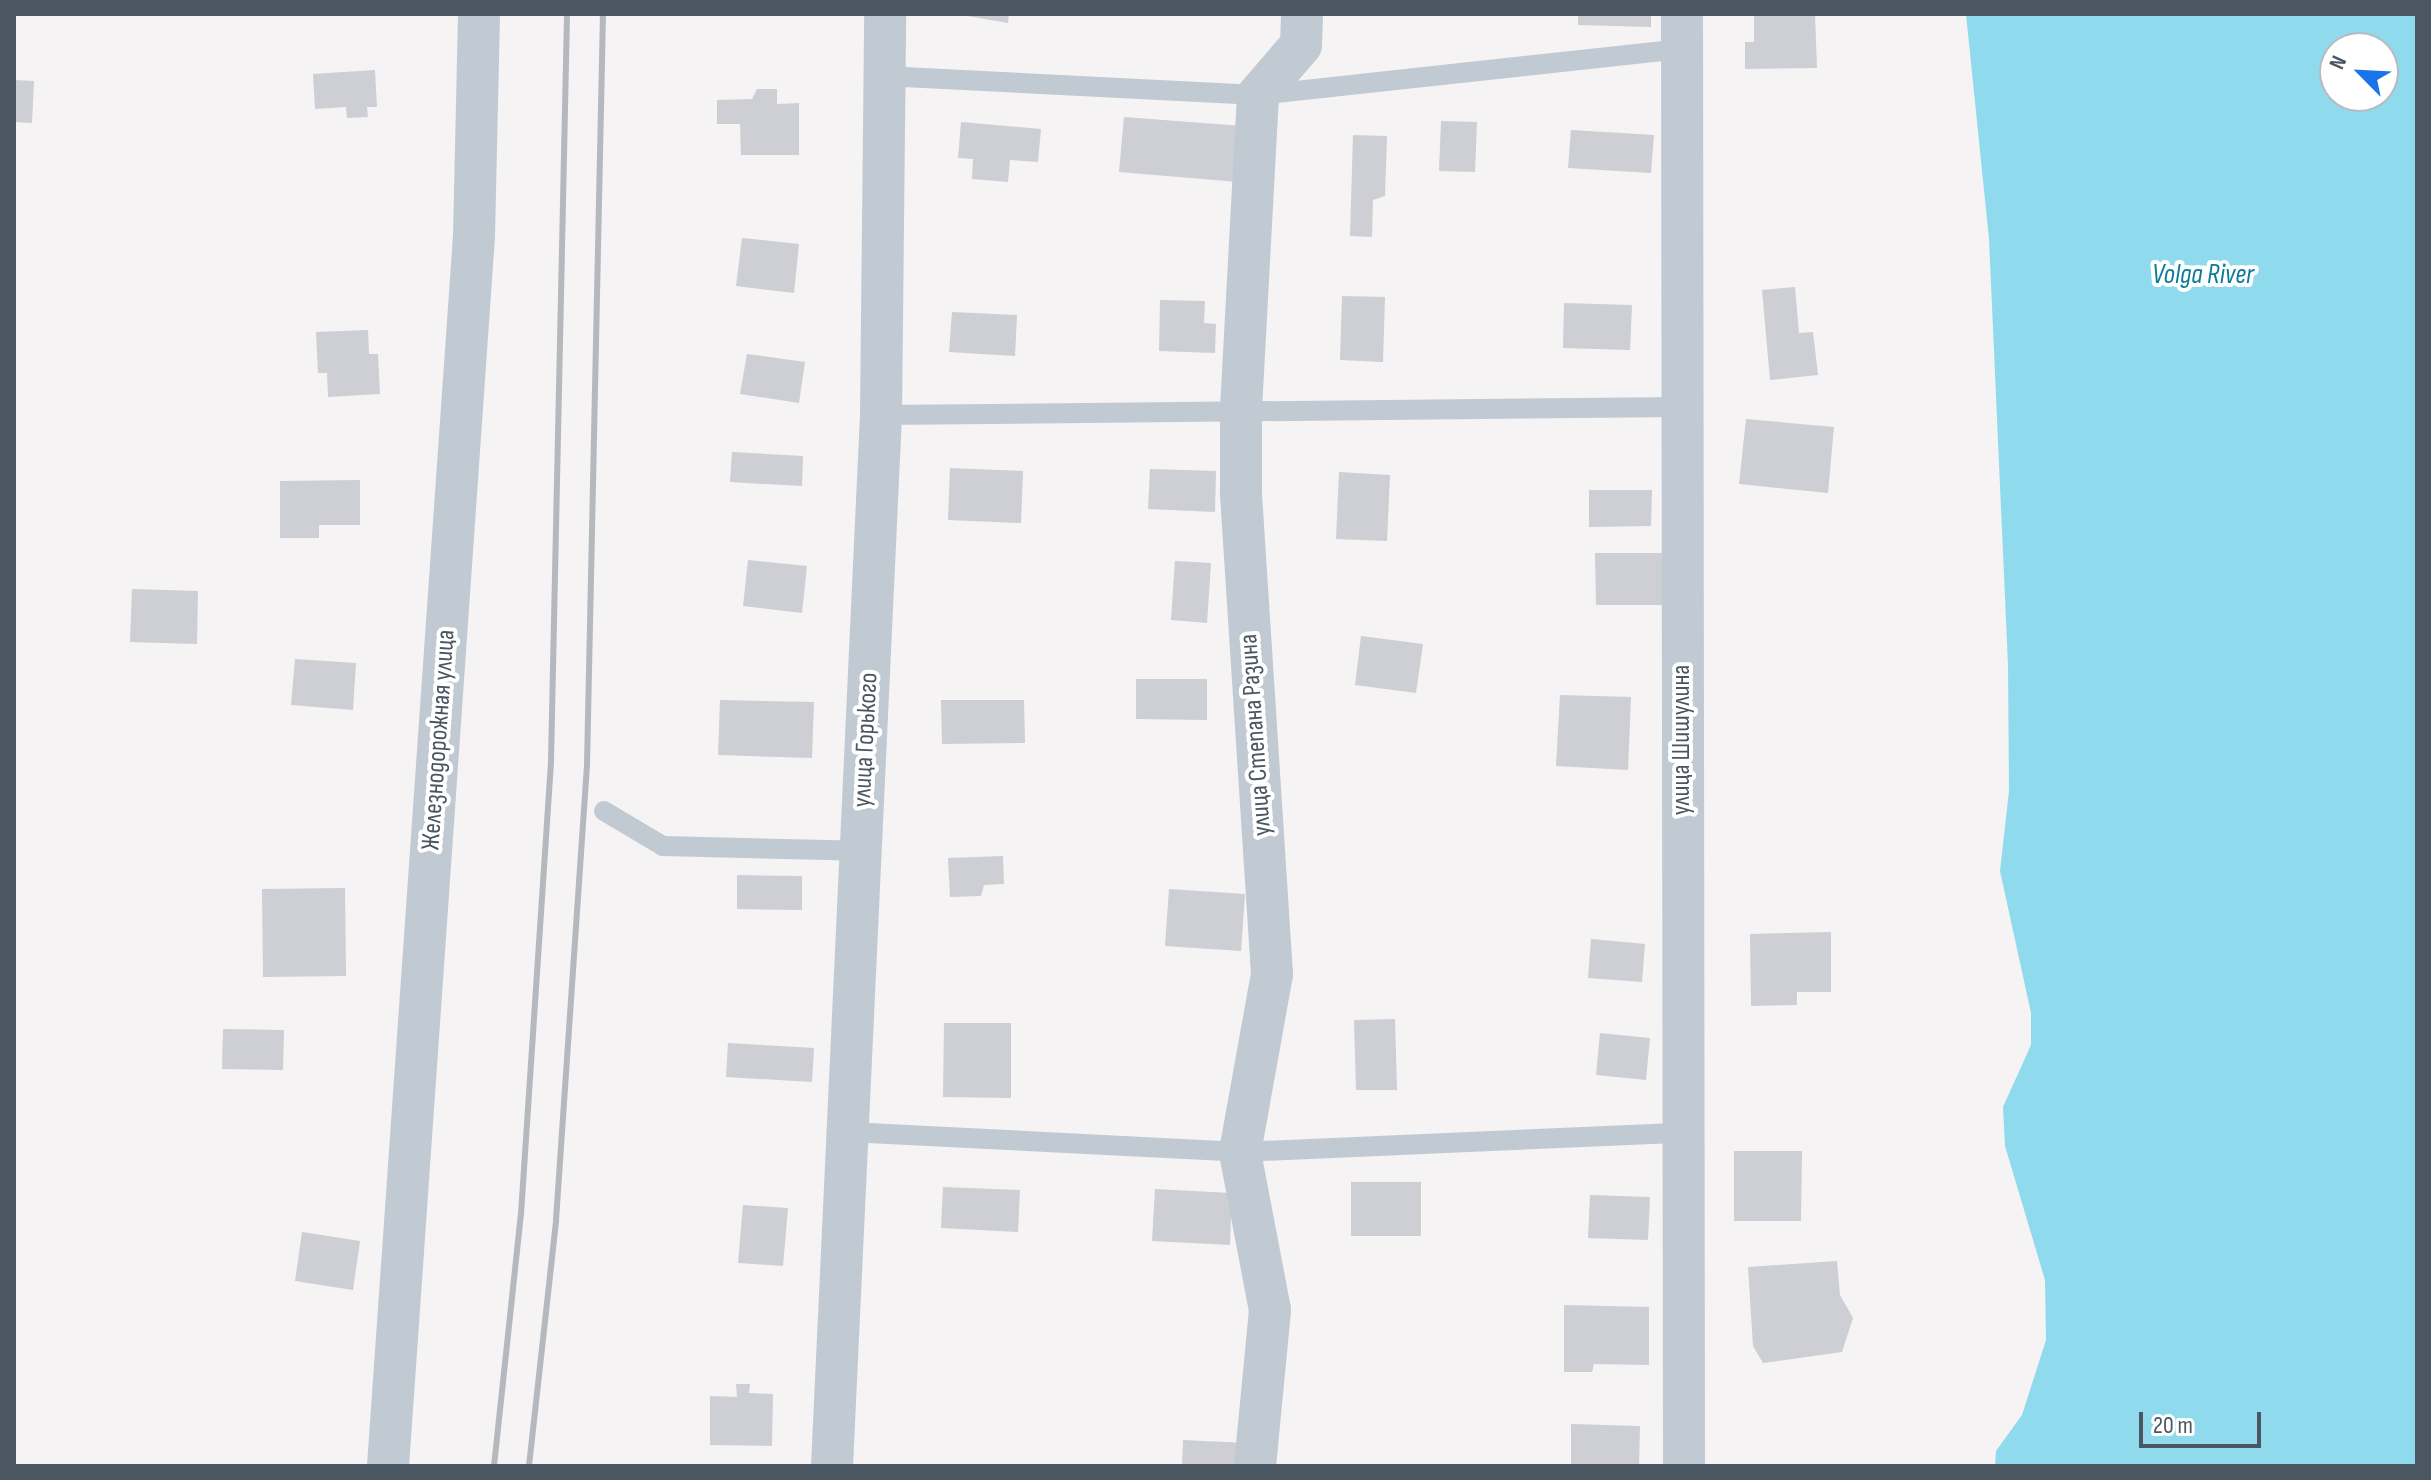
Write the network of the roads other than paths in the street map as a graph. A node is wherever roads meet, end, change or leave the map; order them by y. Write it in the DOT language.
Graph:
graph roads {
  1 [pos="479,14"];
  2 [pos="885,14"];
  3 [pos="1302,14"];
  4 [pos="1682,31"];
  5 [pos="884,76"];
  6 [pos="1258,95"];
  7 [pos="1683,407"];
  8 [pos="1241,409"];
  9 [pos="881,415"];
  10 [pos="604,811"];
  11 [pos="861,851"];
  12 [pos="848,1132"];
  13 [pos="1682,1133"];
  14 [pos="1240,1152"];
  15 [pos="388,1466"];
  16 [pos="832,1466"];
  17 [pos="1255,1466"];
  18 [pos="1684,1466"];
  1 -- 15 [label="street, Железнодорожная улица"];
  2 -- 5 [label="street, улица Горького"];
  3 -- 6 [label="street"];
  4 -- 6 [label="lane"];
  4 -- 7 [label="street, улица Шишулина"];
  5 -- 6 [label="lane"];
  5 -- 9 [label="street, улица Горького"];
  6 -- 8 [label="street, улица Степана Разина"];
  7 -- 8 [label="lane"];
  7 -- 13 [label="street, улица Шишулина"];
  8 -- 9 [label="lane"];
  8 -- 14 [label="street, улица Степана Разина"];
  9 -- 11 [label="street, улица Горького"];
  10 -- 11 [label="lane"];
  11 -- 12 [label="street, улица Горького"];
  12 -- 14 [label="lane"];
  12 -- 16 [label="street, улица Горького"];
  13 -- 14 [label="lane"];
  13 -- 18 [label="street, улица Шишулина"];
  14 -- 17 [label="street, улица Степана Разина"];
}
